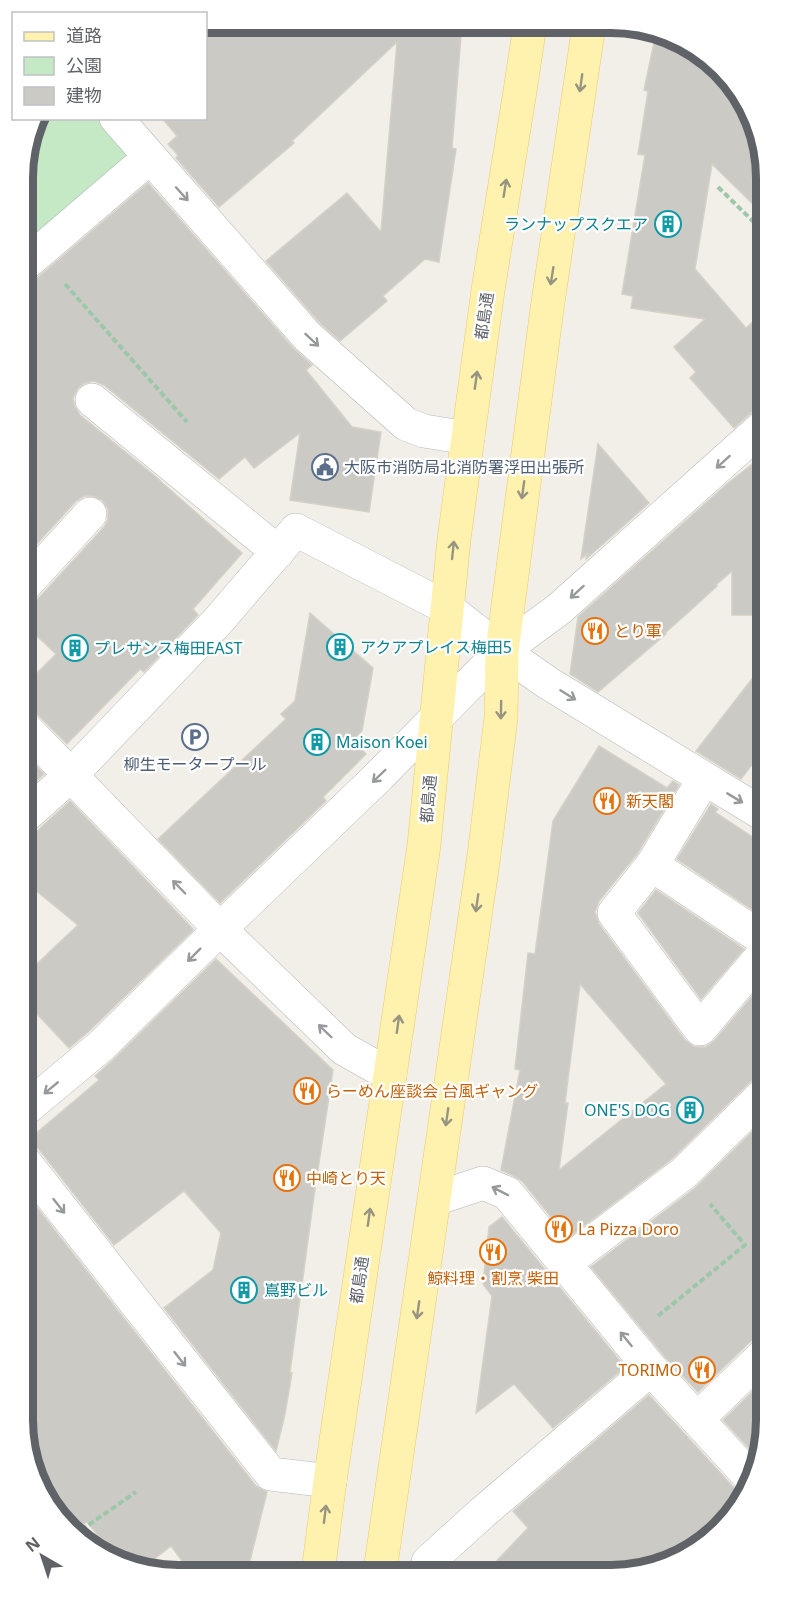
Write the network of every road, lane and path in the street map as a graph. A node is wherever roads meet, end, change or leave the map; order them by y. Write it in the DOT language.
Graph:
graph roads {
  1 [pos="529,33"];
  2 [pos="588,33"];
  3 [pos="118,120"];
  4 [pos="149,158"];
  5 [pos="718,187"];
  6 [pos="756,224"];
  7 [pos="33,257"];
  8 [pos="33,261"];
  9 [pos="92,400"];
  10 [pos="192,428"];
  11 [pos="756,433"];
  12 [pos="468,438"];
  13 [pos="90,514"];
  14 [pos="278,552"];
  15 [pos="33,576"];
  16 [pos="447,608"];
  17 [pos="502,651"];
  18 [pos="435,720"];
  19 [pos="33,736"];
  20 [pos="71,775"];
  21 [pos="704,779"];
  22 [pos="33,809"];
  23 [pos="756,810"];
  24 [pos="652,865"];
  25 [pos="220,929"];
  26 [pos="756,934"];
  27 [pos="756,963"];
  28 [pos="390,1075"];
  29 [pos="756,1102"];
  30 [pos="33,1103"];
  31 [pos="33,1173"];
  32 [pos="684,1173"];
  33 [pos="435,1199"];
  34 [pos="565,1263"];
  35 [pos="627,1341"];
  36 [pos="756,1363"];
  37 [pos="651,1369"];
  38 [pos="697,1419"];
  39 [pos="746,1473"];
  40 [pos="330,1480"];
  41 [pos="136,1492"];
  42 [pos="83,1529"];
  43 [pos="428,1562"];
  44 [pos="319,1565"];
  45 [pos="381,1565"];
  12 -- 1 [label="main road, 都島通, one-way"];
  2 -- 17 [label="main road, one-way"];
  3 -- 4 [label="street"];
  4 -- 7 [label="street"];
  4 -- 12 [label="street, one-way"];
  5 -- 6 [label="path"];
  8 -- 10 [label="path"];
  9 -- 14 [label="street"];
  11 -- 17 [label="street, one-way"];
  16 -- 12 [label="main road, 都島通, one-way"];
  13 -- 15 [label="street"];
  14 -- 16 [label="street"];
  14 -- 20 [label="street"];
  16 -- 17 [label="street"];
  16 -- 18 [label="main road, 都島通"];
  17 -- 18 [label="street"];
  17 -- 21 [label="street, one-way"];
  17 -- 33 [label="main road, one-way"];
  18 -- 25 [label="street, one-way"];
  28 -- 18 [label="main road, 都島通, one-way"];
  19 -- 20 [label="street"];
  20 -- 22 [label="street"];
  25 -- 20 [label="street, one-way"];
  21 -- 23 [label="street, one-way"];
  21 -- 24 [label="street"];
  24 -- 26 [label="street"];
  24 -- 27 [label="street"];
  28 -- 25 [label="street, one-way"];
  25 -- 30 [label="street, one-way"];
  40 -- 28 [label="main road, 都島通, one-way"];
  29 -- 32 [label="street"];
  31 -- 40 [label="street, one-way"];
  32 -- 34 [label="street"];
  32 -- 35 [label="path"];
  34 -- 33 [label="street, one-way"];
  33 -- 45 [label="main road, one-way"];
  35 -- 34 [label="street, one-way"];
  35 -- 37 [label="street"];
  36 -- 38 [label="street"];
  37 -- 38 [label="street"];
  37 -- 43 [label="street"];
  38 -- 39 [label="street"];
  44 -- 40 [label="main road, 都島通, one-way"];
  41 -- 42 [label="path"];
}
